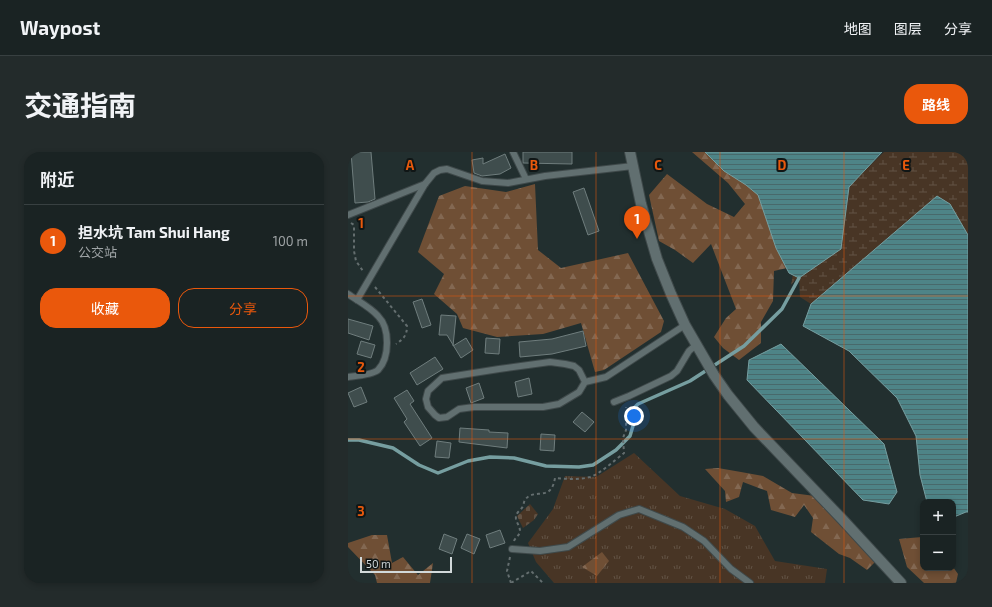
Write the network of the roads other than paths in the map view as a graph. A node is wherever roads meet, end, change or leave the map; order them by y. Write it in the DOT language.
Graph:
graph roads {
  1 [pos="513,152"];
  2 [pos="630,152"];
  3 [pos="633,166"];
  4 [pos="526,179"];
  5 [pos="425,184"];
  6 [pos="348,215"];
  7 [pos="348,294"];
  8 [pos="357,300"];
  9 [pos="685,325"];
  10 [pos="696,345"];
  11 [pos="348,377"];
  12 [pos="585,382"];
  13 [pos="614,402"];
  14 [pos="512,549"];
  15 [pos="750,583"];
  16 [pos="901,583"];
  1 -- 4 [label="lane"];
  2 -- 3 [label="main road"];
  3 -- 4 [label="lane"];
  3 -- 9 [label="main road"];
  4 -- 5 [label="lane"];
  5 -- 6 [label="lane"];
  5 -- 8 [label="lane"];
  7 -- 8 [label="lane"];
  8 -- 11 [label="lane"];
  9 -- 10 [label="main road"];
  9 -- 12 [label="lane"];
  10 -- 13 [label="lane"];
  10 -- 16 [label="main road"];
  12 -- 12 [label="lane"];
  14 -- 15 [label="lane"];
}
